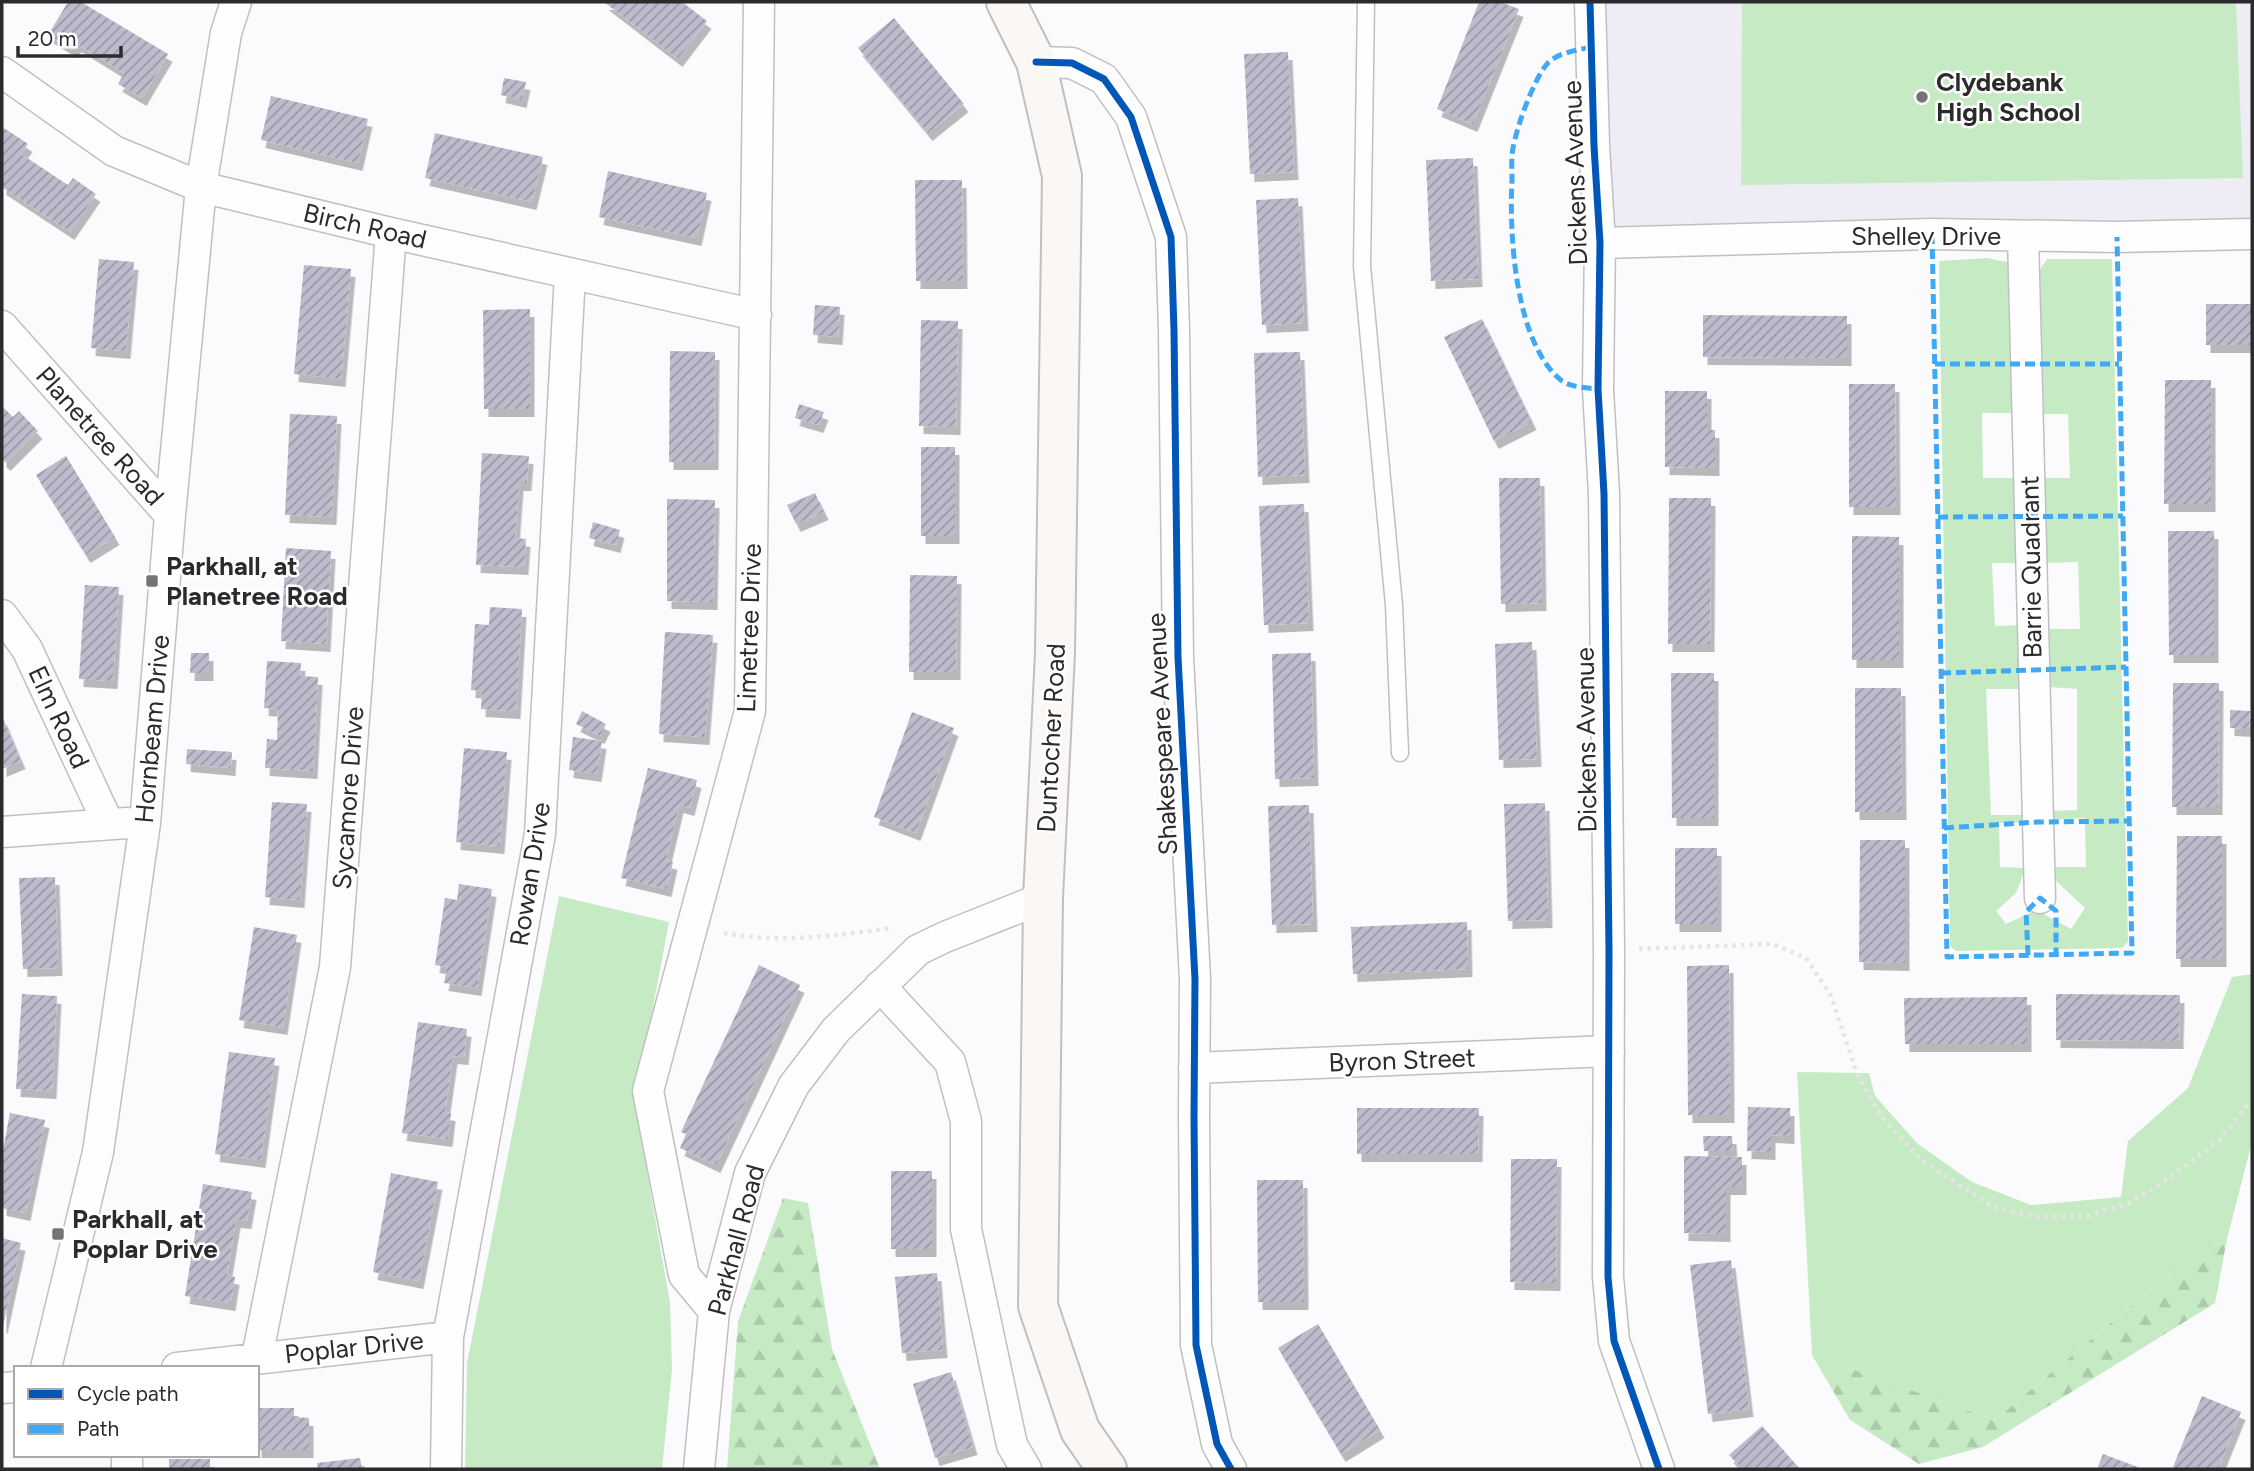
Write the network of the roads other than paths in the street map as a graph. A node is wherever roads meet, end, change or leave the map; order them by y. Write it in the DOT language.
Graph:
graph roads {
  1 [pos="236,2"];
  2 [pos="759,2"];
  3 [pos="1006,2"];
  4 [pos="1366,2"];
  5 [pos="1590,2"];
  6 [pos="1036,62"];
  7 [pos="2,72"];
  8 [pos="201,187"];
  9 [pos="391,233"];
  10 [pos="2252,233"];
  11 [pos="2022,236"];
  12 [pos="1600,243"];
  13 [pos="570,274"];
  14 [pos="755,315"];
  15 [pos="2,326"];
  16 [pos="170,515"];
  17 [pos="2,615"];
  18 [pos="1400,752"];
  19 [pos="108,823"];
  20 [pos="145,823"];
  21 [pos="2,832"];
  22 [pos="1043,898"];
  23 [pos="2040,898"];
  24 [pos="880,986"];
  25 [pos="1609,1051"];
  26 [pos="1194,1068"];
  27 [pos="714,1311"];
  28 [pos="447,1337"];
  29 [pos="257,1357"];
  30 [pos="46,1366"];
  31 [pos="192,1366"];
  32 [pos="446,1469"];
  33 [pos="699,1469"];
  34 [pos="1026,1469"];
  35 [pos="1107,1469"];
  36 [pos="1231,1469"];
  37 [pos="1659,1469"];
  1 -- 8 [label="street, Hornbeam Drive"];
  2 -- 14 [label="street, Limetree Drive"];
  3 -- 6 [label="main road, Duntocher Road"];
  4 -- 18 [label="lane"];
  5 -- 12 [label="street, Dickens Avenue"];
  6 -- 22 [label="main road, Duntocher Road"];
  6 -- 26 [label="street, Shakespeare Avenue"];
  7 -- 8 [label="street, Birch Road"];
  8 -- 9 [label="street, Birch Road"];
  8 -- 16 [label="street, Hornbeam Drive"];
  9 -- 13 [label="street, Birch Road"];
  9 -- 29 [label="street, Sycamore Drive"];
  10 -- 11 [label="street, Shelley Drive"];
  11 -- 12 [label="street, Shelley Drive"];
  11 -- 23 [label="street, Barrie Quadrant"];
  12 -- 25 [label="street, Dickens Avenue"];
  13 -- 14 [label="street, Birch Road"];
  13 -- 28 [label="street, Rowan Drive"];
  14 -- 27 [label="street, Limetree Drive"];
  15 -- 16 [label="street, Planetree Road"];
  16 -- 20 [label="street, Hornbeam Drive"];
  17 -- 19 [label="street, Elm Road"];
  19 -- 20 [label="street"];
  19 -- 21 [label="street"];
  20 -- 30 [label="street, Hornbeam Drive"];
  22 -- 24 [label="street, Parkhall Road"];
  22 -- 35 [label="main road, Duntocher Road"];
  24 -- 27 [label="street, Parkhall Road"];
  24 -- 34 [label="street"];
  25 -- 26 [label="street, Byron Street"];
  25 -- 37 [label="street, Dickens Avenue"];
  26 -- 36 [label="street, Shakespeare Avenue"];
  27 -- 33 [label="street, Parkhall Road"];
  28 -- 29 [label="street, Poplar Drive"];
  28 -- 32 [label="street, Rowan Drive"];
  29 -- 31 [label="street, Poplar Drive"];
}
